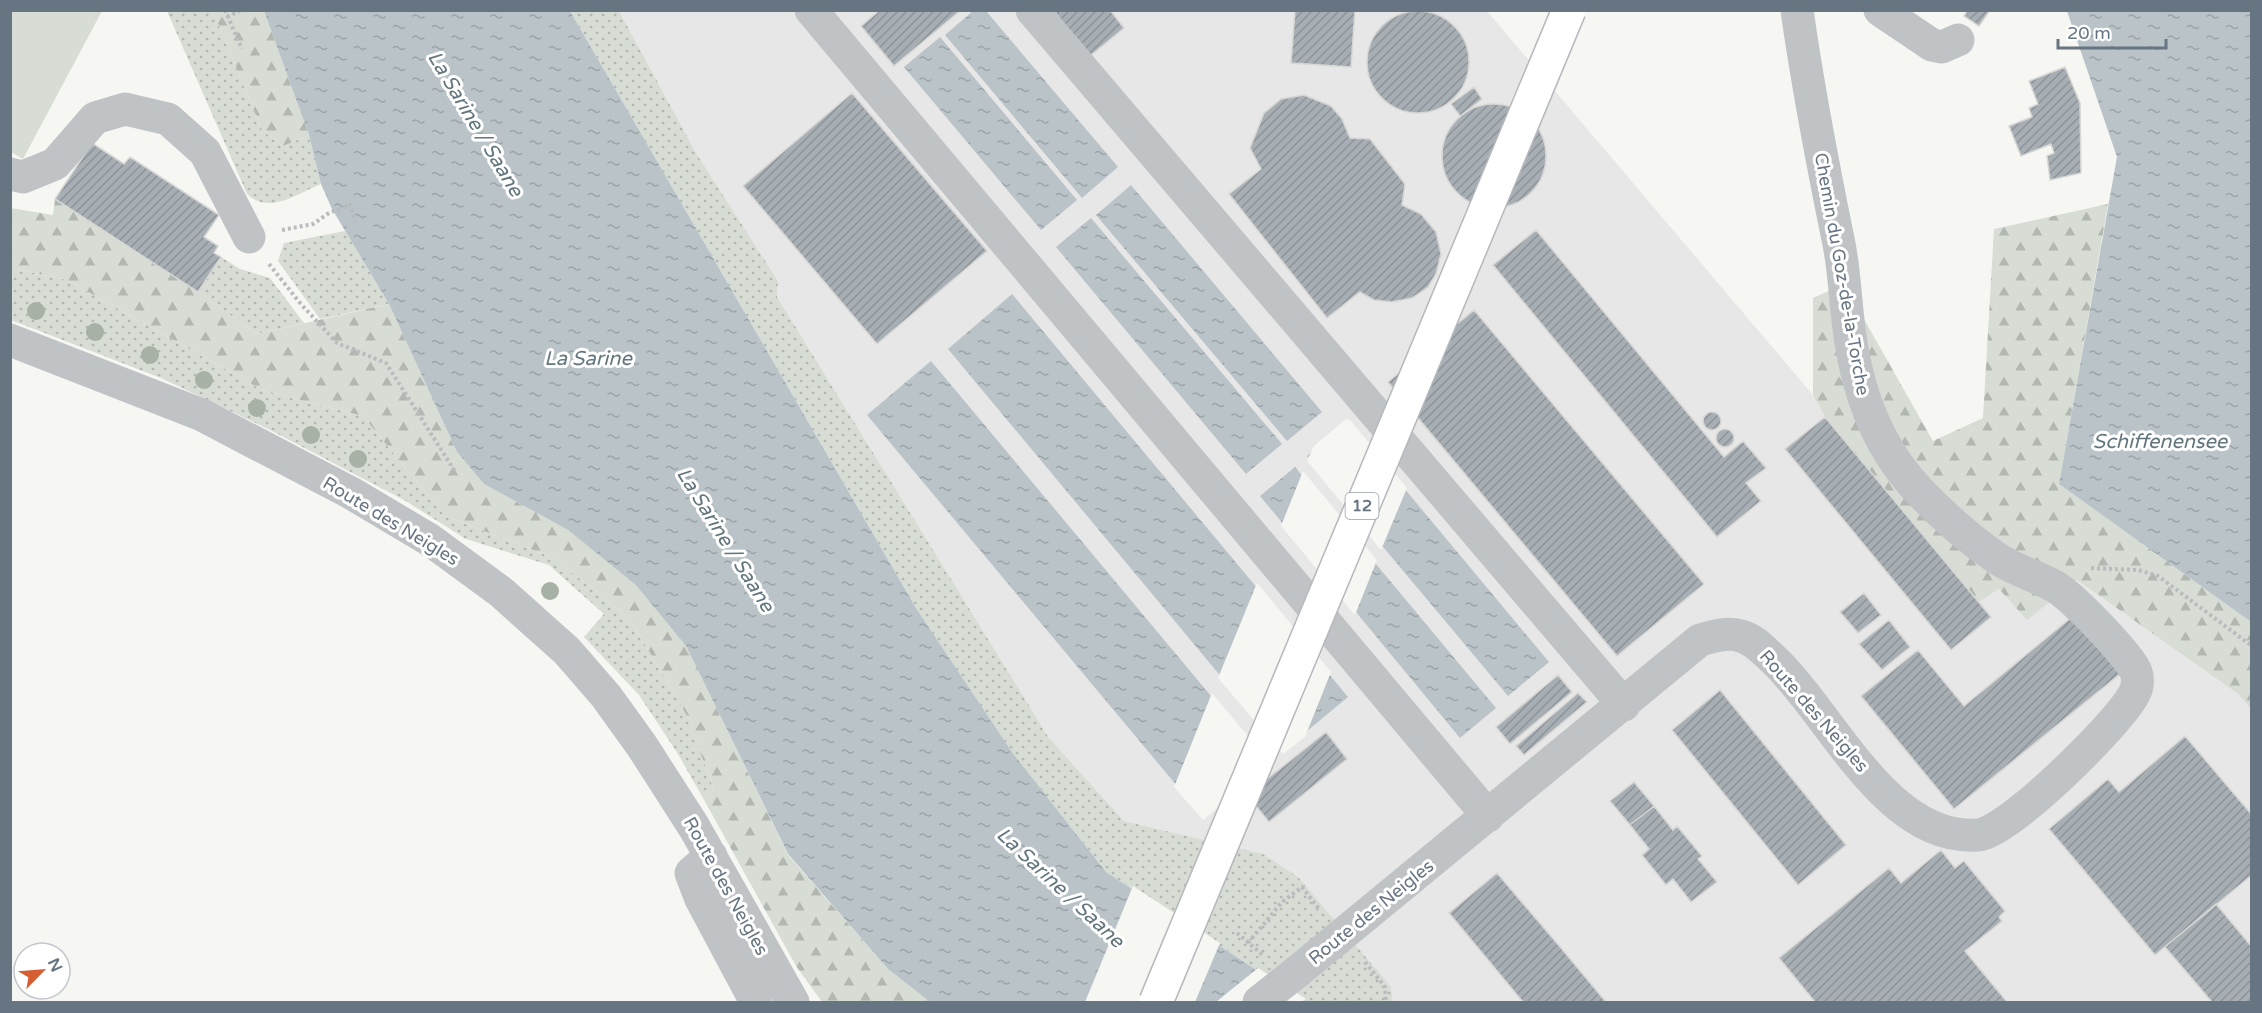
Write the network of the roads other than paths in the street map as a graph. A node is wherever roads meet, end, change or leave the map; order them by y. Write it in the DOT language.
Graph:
graph roads {
  1 [pos="811,10"];
  2 [pos="1032,10"];
  3 [pos="1569,10"];
  4 [pos="1797,10"];
  5 [pos="1880,10"];
  6 [pos="1958,40"];
  7 [pos="10,174"];
  8 [pos="249,237"];
  9 [pos="10,340"];
  10 [pos="2071,580"];
  11 [pos="1624,705"];
  12 [pos="1488,816"];
  13 [pos="711,856"];
  14 [pos="756,1002"];
  15 [pos="793,1002"];
  16 [pos="1156,1002"];
  17 [pos="1259,1002"];
  1 -- 12 [label="street"];
  2 -- 11 [label="street"];
  3 -- 16 [label="main road, 12, bridge"];
  4 -- 10 [label="street, Chemin du Goz-de-la-Torche"];
  5 -- 6 [label="street"];
  7 -- 8 [label="street"];
  9 -- 13 [label="street, Route des Neigles"];
  10 -- 11 [label="street, Route des Neigles"];
  11 -- 12 [label="street, Route des Neigles"];
  12 -- 17 [label="street, Route des Neigles, bridge"];
  13 -- 14 [label="street"];
  13 -- 15 [label="street, Route des Neigles"];
}
